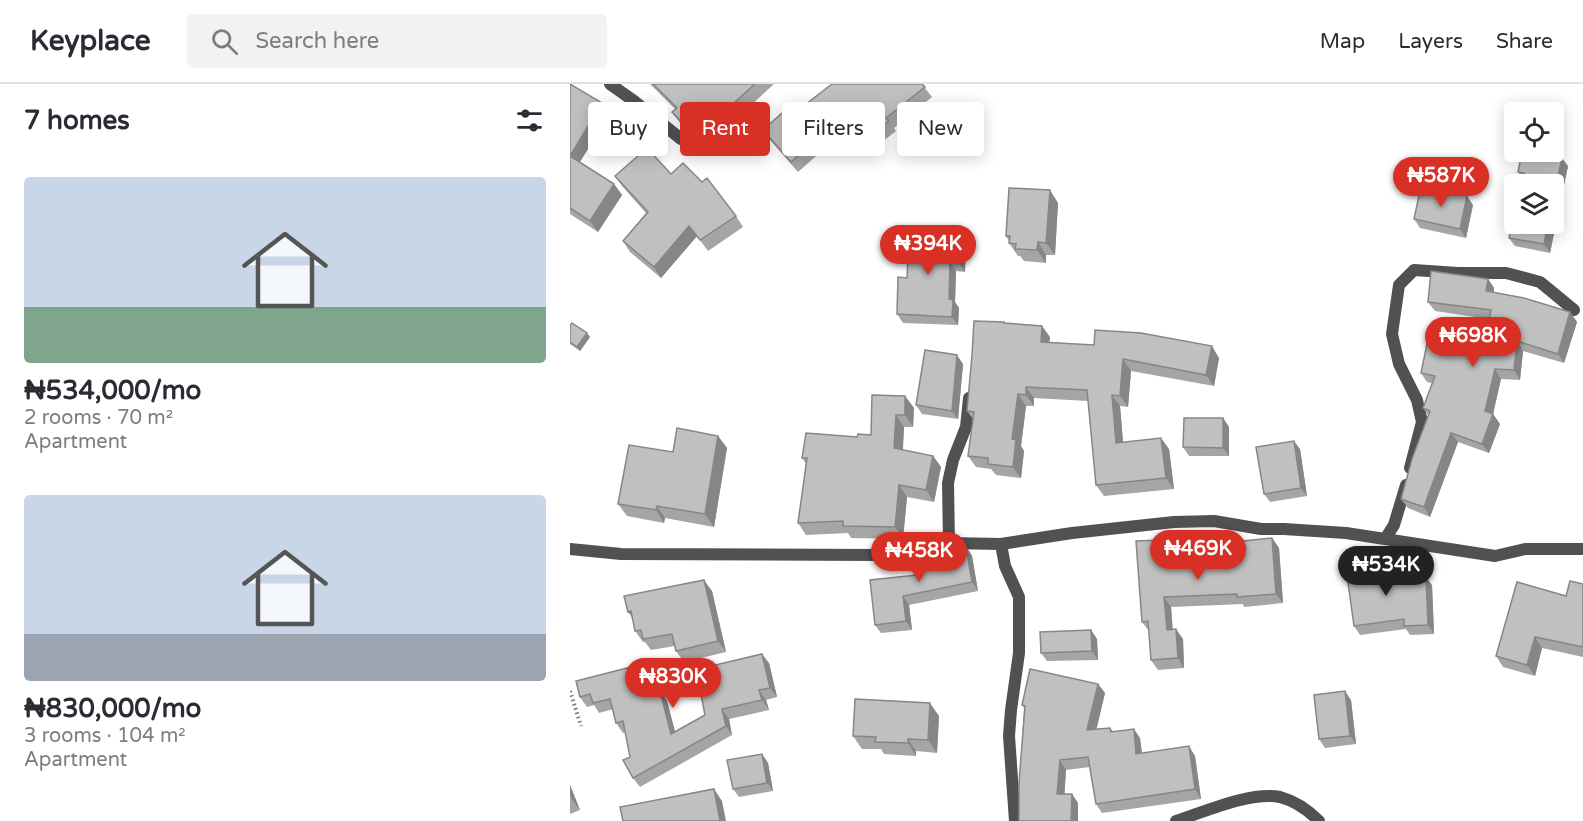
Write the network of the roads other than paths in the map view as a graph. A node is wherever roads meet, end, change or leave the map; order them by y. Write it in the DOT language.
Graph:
graph roads {
  1 [pos="610,84"];
  2 [pos="680,138"];
  3 [pos="1574,309"];
  4 [pos="970,390"];
  5 [pos="1385,539"];
  6 [pos="949,543"];
  7 [pos="1001,544"];
  8 [pos="570,549"];
  9 [pos="1583,549"];
  10 [pos="1015,821"];
  11 [pos="1176,821"];
  12 [pos="1319,821"];
  1 -- 2 [label="street"];
  3 -- 5 [label="street"];
  4 -- 6 [label="street"];
  5 -- 7 [label="street"];
  5 -- 9 [label="street"];
  6 -- 7 [label="street"];
  6 -- 8 [label="street"];
  7 -- 10 [label="street"];
  11 -- 12 [label="street"];
}
